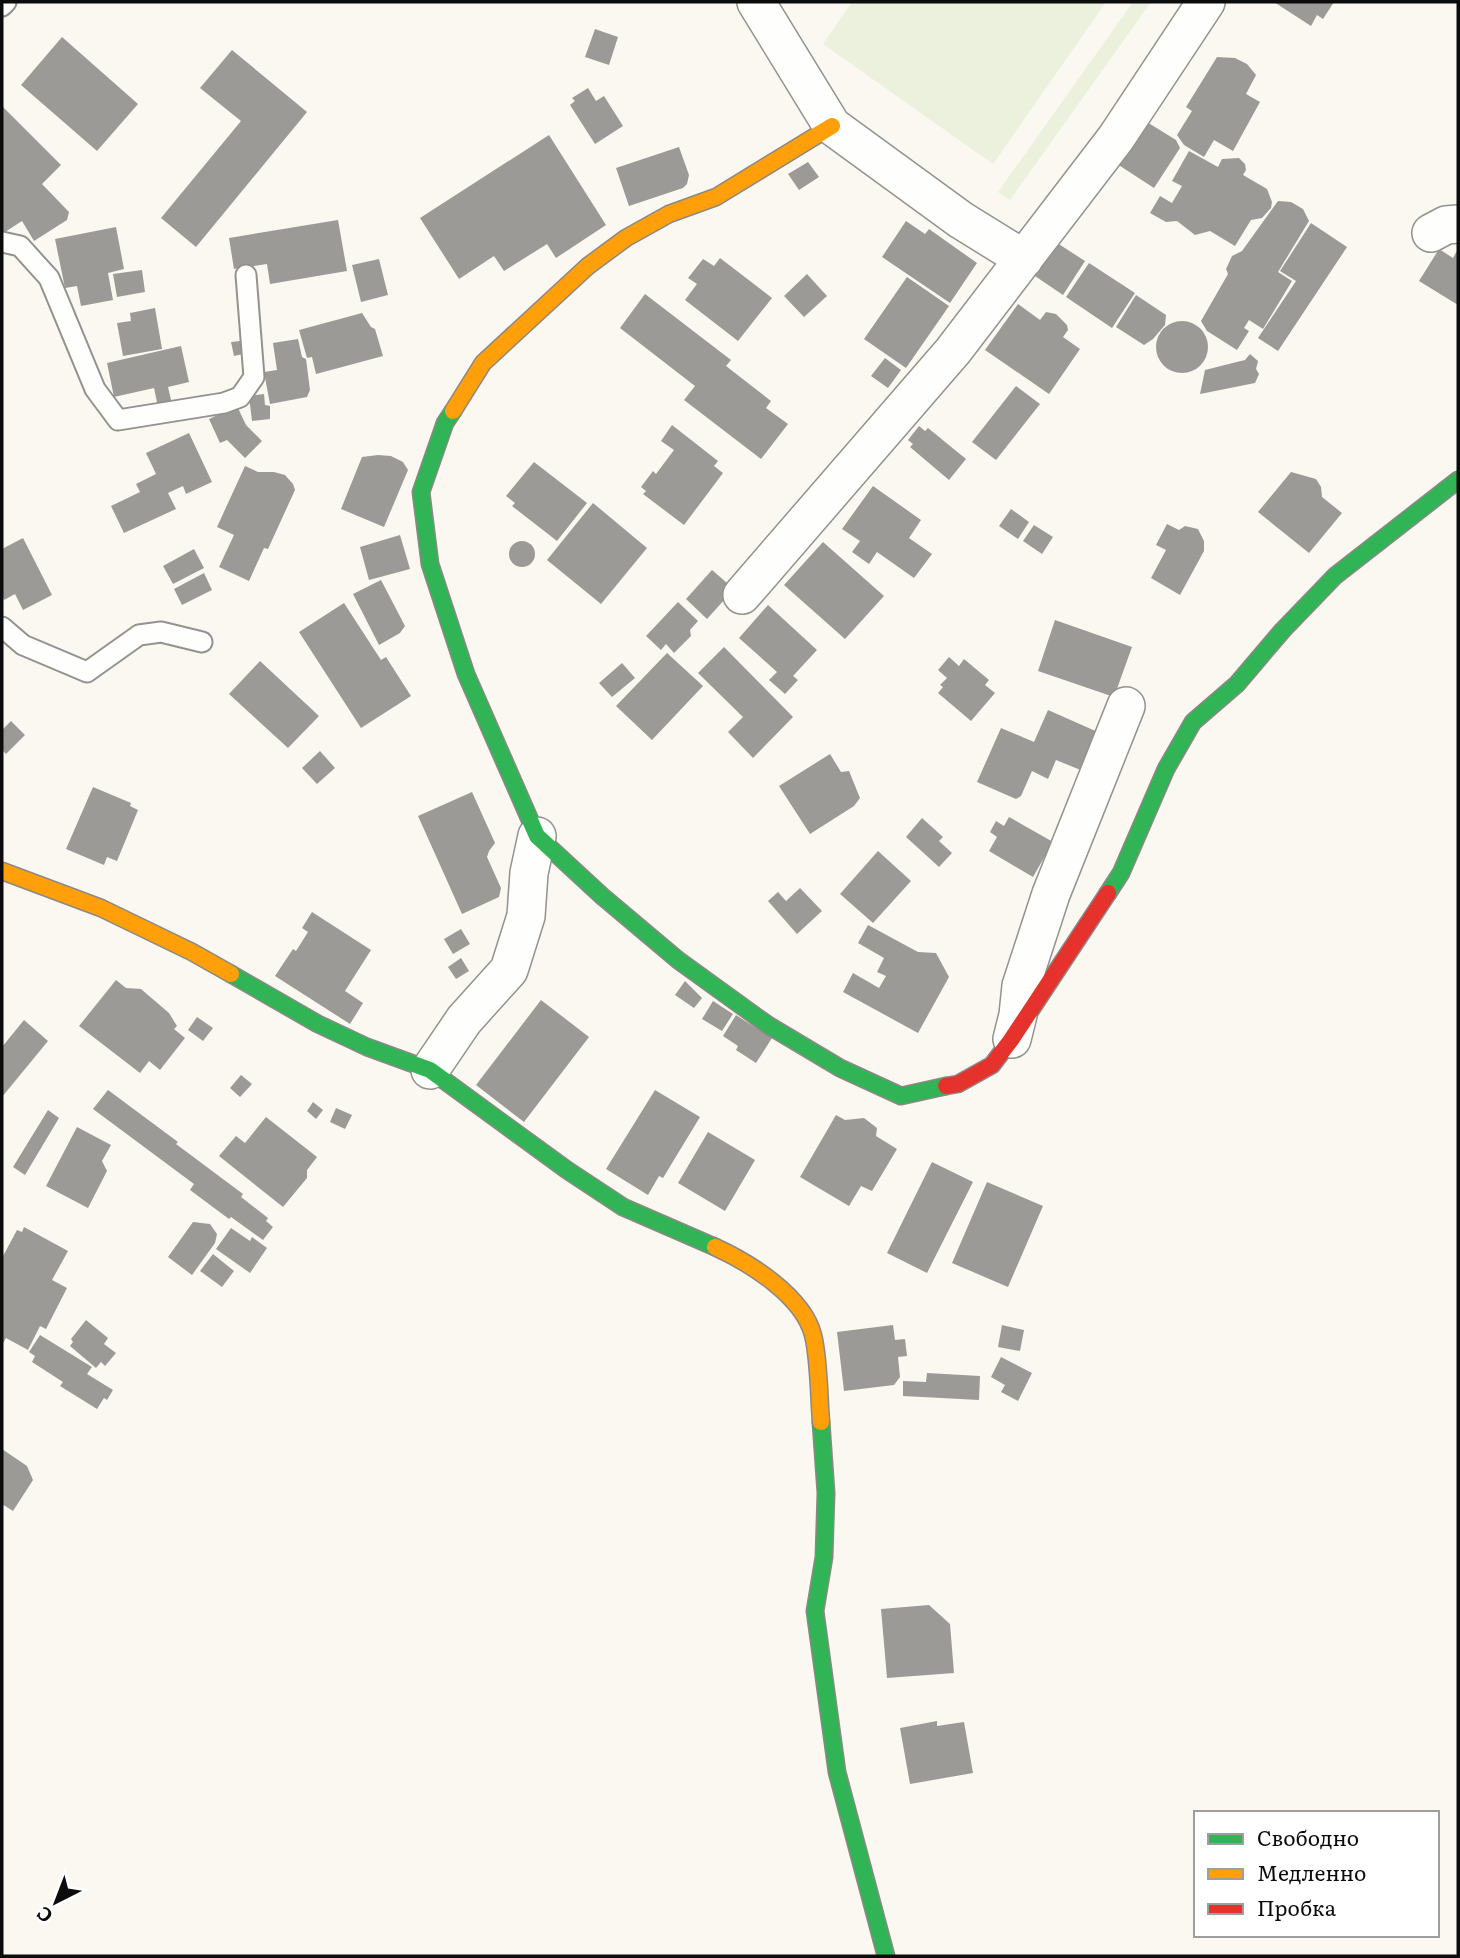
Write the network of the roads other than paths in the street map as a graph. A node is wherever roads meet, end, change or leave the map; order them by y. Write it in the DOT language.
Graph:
graph roads {
  1 [pos="6,2"];
  2 [pos="756,2"];
  3 [pos="1206,2"];
  4 [pos="2,6"];
  5 [pos="832,126"];
  6 [pos="2,242"];
  7 [pos="1024,259"];
  8 [pos="246,275"];
  9 [pos="1458,480"];
  10 [pos="741,595"];
  11 [pos="2,627"];
  12 [pos="202,642"];
  13 [pos="1126,706"];
  14 [pos="537,836"];
  15 [pos="2,872"];
  16 [pos="1011,1040"];
  17 [pos="430,1070"];
  18 [pos="886,1956"];
  1 -- 4 [label="lane"];
  2 -- 5 [label="street"];
  3 -- 7 [label="street"];
  5 -- 7 [label="street"];
  5 -- 14 [label="street"];
  6 -- 8 [label="lane"];
  7 -- 10 [label="street"];
  9 -- 16 [label="street"];
  11 -- 12 [label="lane"];
  13 -- 16 [label="street"];
  14 -- 16 [label="street"];
  14 -- 17 [label="street"];
  15 -- 17 [label="street"];
  17 -- 18 [label="street"];
}
